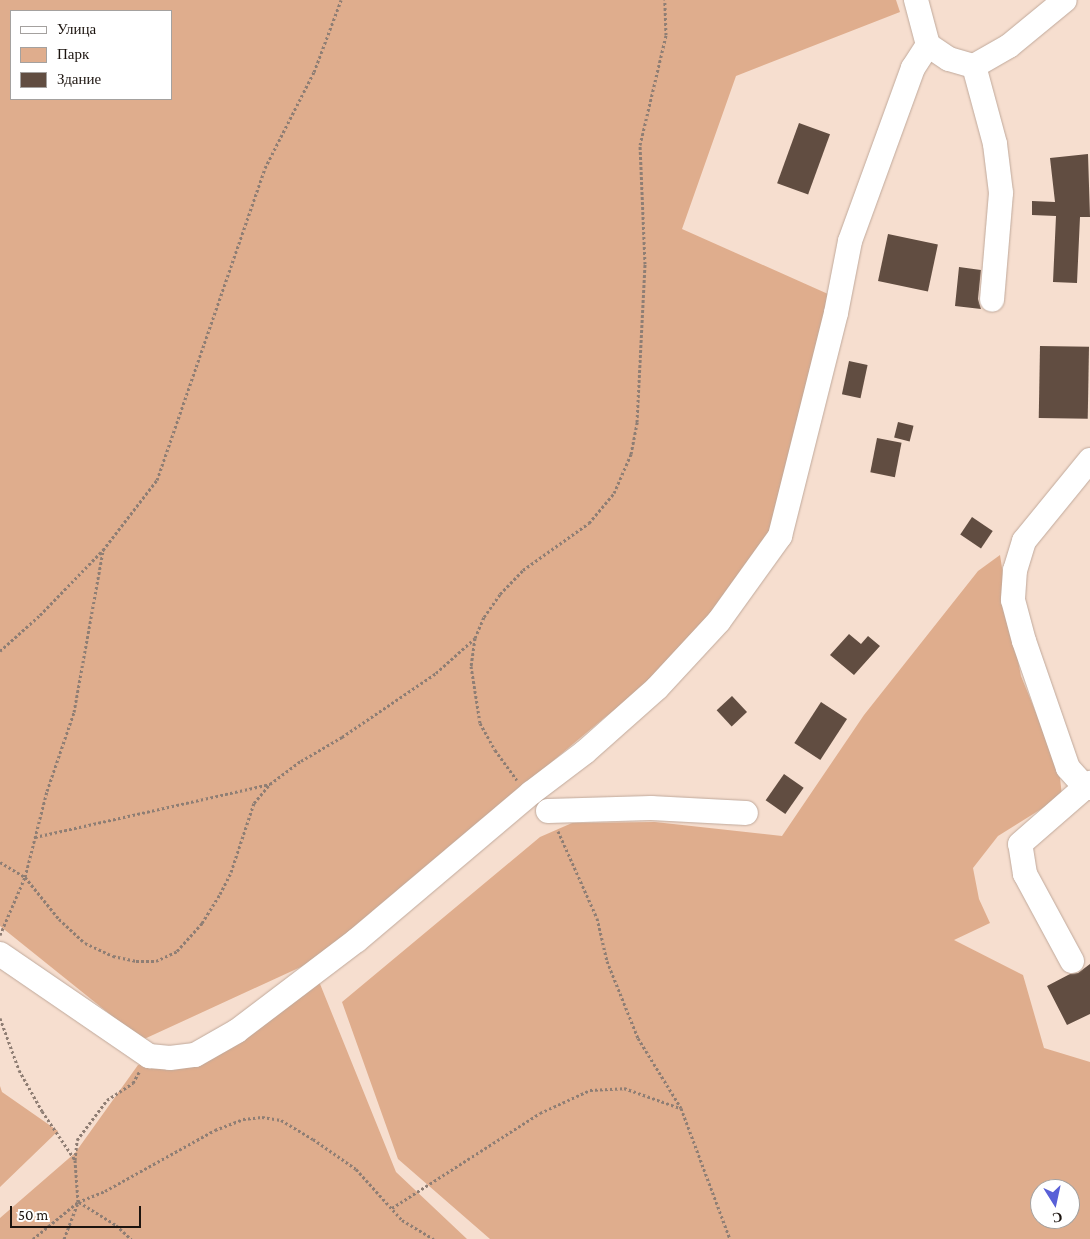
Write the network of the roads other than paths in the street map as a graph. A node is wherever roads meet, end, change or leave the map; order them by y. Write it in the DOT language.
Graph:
graph roads {
  1 [pos="916,0"];
  2 [pos="1065,0"];
  3 [pos="928,45"];
  4 [pos="974,66"];
  5 [pos="992,300"];
  6 [pos="1090,460"];
  7 [pos="1088,786"];
  8 [pos="548,812"];
  9 [pos="746,813"];
  10 [pos="0,954"];
  11 [pos="1072,961"];
  1 -- 3 [label="street"];
  2 -- 4 [label="street"];
  3 -- 4 [label="street"];
  3 -- 10 [label="street"];
  4 -- 5 [label="street"];
  6 -- 7 [label="street"];
  7 -- 11 [label="street"];
  8 -- 9 [label="street"];
}
